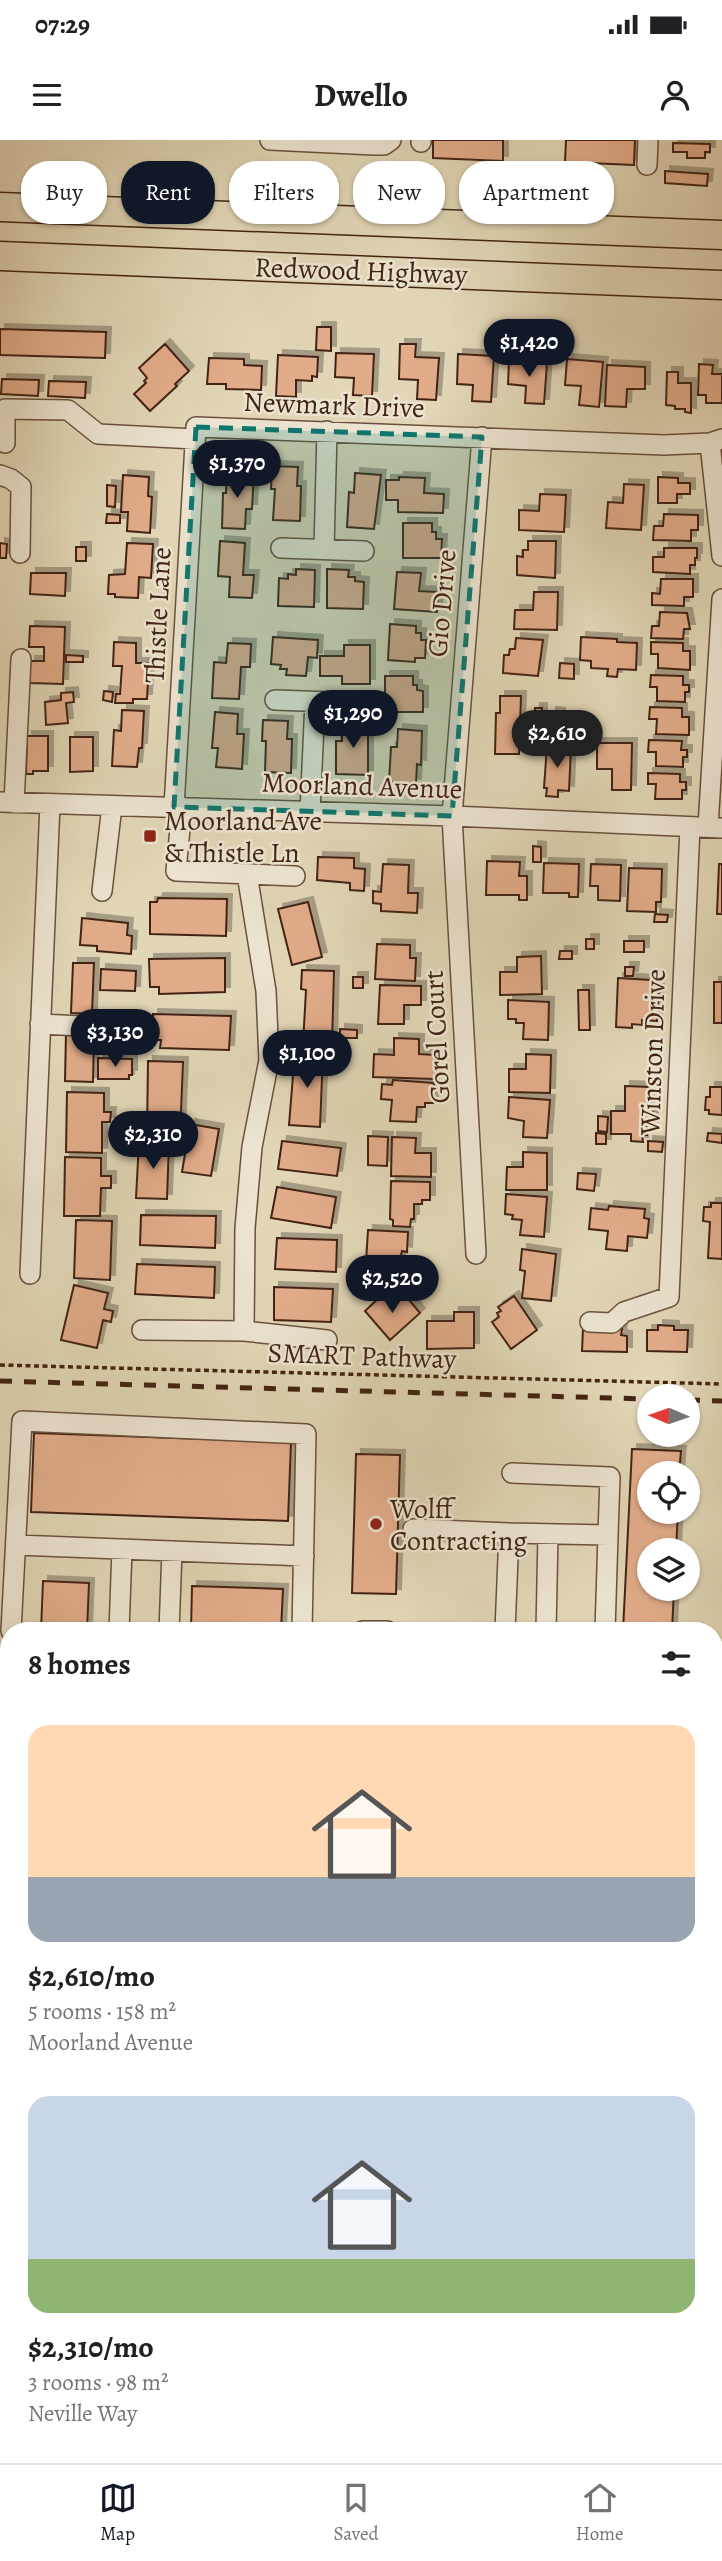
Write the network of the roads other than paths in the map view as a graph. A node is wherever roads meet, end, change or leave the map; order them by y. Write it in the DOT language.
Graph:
graph roads {
  1 [pos="270,140"];
  2 [pos="391,140"];
  3 [pos="648,140"];
  4 [pos="648,165"];
  5 [pos="0,207"];
  6 [pos="722,236"];
  7 [pos="0,256"];
  8 [pos="722,285"];
  9 [pos="327,431"];
  10 [pos="196,433"];
  11 [pos="482,437"];
  12 [pos="716,441"];
  13 [pos="5,443"];
  14 [pos="0,475"];
  15 [pos="281,548"];
  16 [pos="324,550"];
  17 [pos="364,551"];
  18 [pos="20,553"];
  19 [pos="722,556"];
  20 [pos="722,599"];
  21 [pos="21,659"];
  22 [pos="275,700"];
  23 [pos="315,702"];
  24 [pos="359,703"];
  25 [pos="7,802"];
  26 [pos="50,804"];
  27 [pos="112,806"];
  28 [pos="178,807"];
  29 [pos="310,811"];
  30 [pos="452,817"];
  31 [pos="707,827"];
  32 [pos="247,874"];
  33 [pos="295,876"];
  34 [pos="102,891"];
  35 [pos="40,1024"];
  36 [pos="124,1028"];
  37 [pos="475,1254"];
  38 [pos="30,1274"];
  39 [pos="590,1322"];
  40 [pos="142,1330"];
  41 [pos="244,1331"];
  42 [pos="327,1340"];
  43 [pos="512,1473"];
  44 [pos="413,1529"];
  45 [pos="509,1532"];
  46 [pos="548,1534"];
  47 [pos="608,1535"];
  48 [pos="16,1545"];
  49 [pos="122,1549"];
  50 [pos="172,1551"];
  51 [pos="304,1556"];
  52 [pos="12,1622"];
  53 [pos="119,1622"];
  54 [pos="169,1622"];
  55 [pos="302,1622"];
  56 [pos="505,1622"];
  57 [pos="546,1622"];
  58 [pos="605,1622"];
  1 -- 2 [label="street"];
  3 -- 4 [label="street"];
  5 -- 6 [label="highway, Redwood Highway"];
  7 -- 8 [label="highway, Redwood Highway"];
  9 -- 10 [label="street, Newmark Drive"];
  9 -- 11 [label="street, Newmark Drive"];
  9 -- 16 [label="street"];
  10 -- 13 [label="street, Newmark Drive"];
  10 -- 28 [label="street, Thistle Lane"];
  11 -- 12 [label="street, Newmark Drive"];
  11 -- 30 [label="street, Gio Drive"];
  12 -- 19 [label="street"];
  14 -- 18 [label="street"];
  15 -- 16 [label="street"];
  16 -- 17 [label="street"];
  20 -- 31 [label="street, Winston Drive"];
  21 -- 25 [label="street"];
  22 -- 23 [label="street"];
  23 -- 24 [label="street"];
  23 -- 29 [label="street"];
  25 -- 26 [label="street, Moorland Avenue"];
  26 -- 27 [label="street, Moorland Avenue"];
  26 -- 35 [label="street"];
  27 -- 28 [label="street, Moorland Avenue"];
  27 -- 34 [label="street"];
  28 -- 29 [label="street, Moorland Avenue"];
  28 -- 32 [label="street, Thistle Lane"];
  29 -- 30 [label="street, Moorland Avenue"];
  30 -- 31 [label="street, Moorland Avenue"];
  30 -- 37 [label="street, Gorel Court"];
  31 -- 39 [label="street, Winston Drive"];
  32 -- 33 [label="street"];
  32 -- 41 [label="street"];
  35 -- 36 [label="street"];
  35 -- 38 [label="street"];
  40 -- 41 [label="street"];
  41 -- 42 [label="street"];
  43 -- 47 [label="street"];
  44 -- 45 [label="street"];
  45 -- 46 [label="street"];
  45 -- 56 [label="street"];
  46 -- 47 [label="street"];
  46 -- 57 [label="street"];
  47 -- 58 [label="street"];
  48 -- 49 [label="street"];
  48 -- 51 [label="street"];
  48 -- 52 [label="street"];
  49 -- 50 [label="street"];
  49 -- 53 [label="street"];
  50 -- 51 [label="street"];
  50 -- 54 [label="street"];
  51 -- 55 [label="street"];
}
